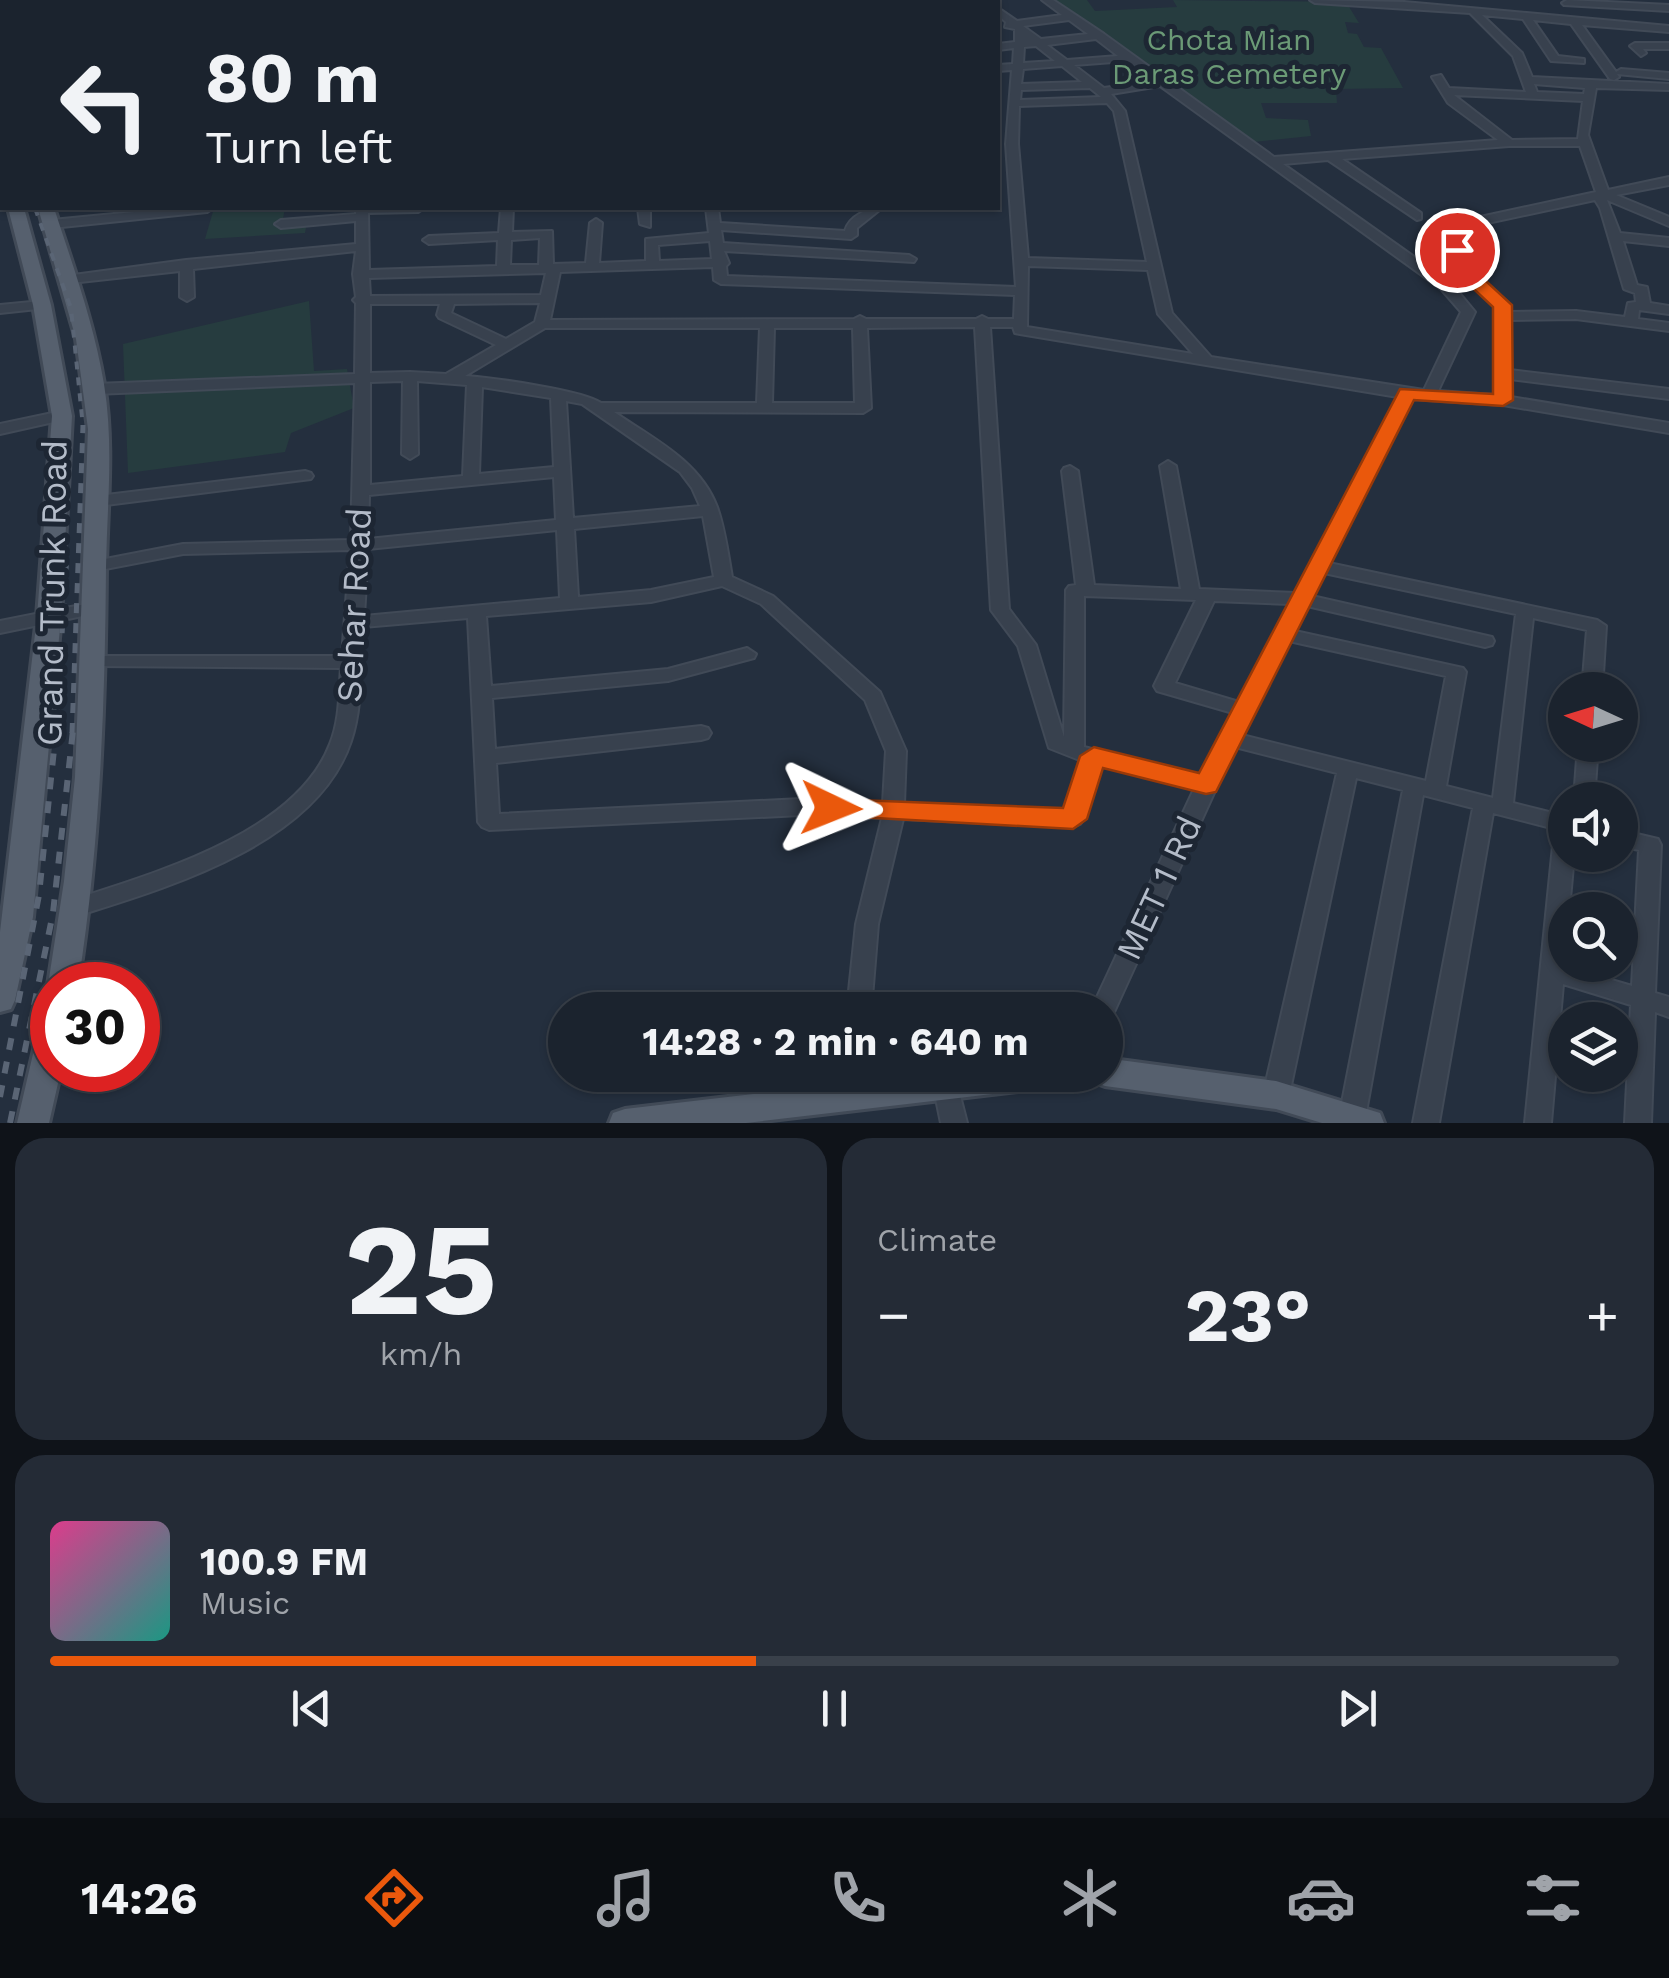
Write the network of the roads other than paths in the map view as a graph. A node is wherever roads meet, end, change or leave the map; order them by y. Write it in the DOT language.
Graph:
graph roads {
  1 [pos="1047,0"];
  2 [pos="1315,0"];
  3 [pos="1343,0"];
  4 [pos="1518,0"];
  5 [pos="1387,1"];
  6 [pos="1434,4"];
  7 [pos="1567,4"];
  8 [pos="1669,8"];
  9 [pos="1478,9"];
  10 [pos="1000,13"];
  11 [pos="1072,17"];
  12 [pos="1530,19"];
  13 [pos="1576,23"];
  14 [pos="1000,25"];
  15 [pos="1018,27"];
  16 [pos="1669,29"];
  17 [pos="1100,36"];
  18 [pos="1502,36"];
  19 [pos="1540,37"];
  20 [pos="1043,45"];
  21 [pos="1020,46"];
  22 [pos="1669,46"];
  23 [pos="1000,47"];
  24 [pos="1130,58"];
  25 [pos="1669,64"];
  26 [pos="1524,65"];
  27 [pos="1070,66"];
  28 [pos="1000,68"];
  29 [pos="1020,69"];
  30 [pos="1669,76"];
  31 [pos="1438,77"];
  32 [pos="1529,80"];
  33 [pos="1164,82"];
  34 [pos="1669,87"];
  35 [pos="1446,91"];
  36 [pos="1000,92"];
  37 [pos="1590,92"];
  38 [pos="1102,93"];
  39 [pos="1018,94"];
  40 [pos="1533,95"];
  41 [pos="1584,142"];
  42 [pos="1509,143"];
  43 [pos="1331,156"];
  44 [pos="1274,160"];
  45 [pos="1669,181"];
  46 [pos="1600,194"];
  47 [pos="17,210"];
  48 [pos="113,210"];
  49 [pos="390,210"];
  50 [pos="507,210"];
  51 [pos="644,210"];
  52 [pos="712,210"];
  53 [pos="873,210"];
  54 [pos="152,211"];
  55 [pos="362,212"];
  56 [pos="49,216"];
  57 [pos="1417,216"];
  58 [pos="1669,222"];
  59 [pos="281,224"];
  60 [pos="596,224"];
  61 [pos="646,224"];
  62 [pos="717,236"];
  63 [pos="1614,236"];
  64 [pos="505,237"];
  65 [pos="231,240"];
  66 [pos="429,240"];
  67 [pos="1669,242"];
  68 [pos="360,247"];
  69 [pos="804,252"];
  70 [pos="908,259"];
  71 [pos="227,260"];
  72 [pos="1020,262"];
  73 [pos="186,264"];
  74 [pos="722,264"];
  75 [pos="653,266"];
  76 [pos="1152,266"];
  77 [pos="592,268"];
  78 [pos="550,269"];
  79 [pos="503,270"];
  80 [pos="360,274"];
  81 [pos="71,279"];
  82 [pos="800,282"];
  83 [pos="1022,291"];
  84 [pos="187,297"];
  85 [pos="548,298"];
  86 [pos="360,300"];
  87 [pos="448,301"];
  88 [pos="42,305"];
  89 [pos="1642,306"];
  90 [pos="0,309"];
  91 [pos="1669,310"];
  92 [pos="1502,316"];
  93 [pos="860,320"];
  94 [pos="982,320"];
  95 [pos="767,322"];
  96 [pos="1631,322"];
  97 [pos="1020,323"];
  98 [pos="542,324"];
  99 [pos="1669,328"];
  100 [pos="507,346"];
  101 [pos="1204,358"];
  102 [pos="1503,374"];
  103 [pos="360,375"];
  104 [pos="410,376"];
  105 [pos="449,379"];
  106 [pos="475,381"];
  107 [pos="95,388"];
  108 [pos="558,392"];
  109 [pos="1407,394"];
  110 [pos="1669,394"];
  111 [pos="1429,395"];
  112 [pos="1503,400"];
  113 [pos="601,407"];
  114 [pos="764,407"];
  115 [pos="62,416"];
  116 [pos="1669,428"];
  117 [pos="0,429"];
  118 [pos="410,454"];
  119 [pos="1168,466"];
  120 [pos="561,471"];
  121 [pos="1070,471"];
  122 [pos="305,476"];
  123 [pos="470,480"];
  124 [pos="361,491"];
  125 [pos="98,501"];
  126 [pos="710,510"];
  127 [pos="563,524"];
  128 [pos="358,545"];
  129 [pos="95,566"];
  130 [pos="1318,566"];
  131 [pos="724,580"];
  132 [pos="1086,590"];
  133 [pos="1199,595"];
  134 [pos="1300,599"];
  135 [pos="569,604"];
  136 [pos="96,608"];
  137 [pos="1525,611"];
  138 [pos="477,612"];
  139 [pos="49,617"];
  140 [pos="357,622"];
  141 [pos="0,627"];
  142 [pos="1284,634"];
  143 [pos="1486,642"];
  144 [pos="747,654"];
  145 [pos="96,660"];
  146 [pos="351,662"];
  147 [pos="1593,672"];
  148 [pos="481,694"];
  149 [pos="1244,710"];
  150 [pos="701,733"];
  151 [pos="1230,739"];
  152 [pos="1084,754"];
  153 [pos="485,757"];
  154 [pos="1348,769"];
  155 [pos="1206,785"];
  156 [pos="1425,788"];
  157 [pos="1493,806"];
  158 [pos="893,811"];
  159 [pos="1548,820"];
  160 [pos="1638,843"];
  161 [pos="77,907"];
  162 [pos="9,920"];
  163 [pos="67,962"];
  164 [pos="1551,982"];
  165 [pos="1586,982"];
  166 [pos="861,992"];
  167 [pos="1111,992"];
  168 [pos="0,1000"];
  169 [pos="1657,1003"];
  170 [pos="1123,1074"];
  171 [pos="41,1092"];
  172 [pos="808,1092"];
  173 [pos="947,1092"];
  174 [pos="1276,1095"];
  175 [pos="1360,1120"];
  176 [pos="34,1123"];
  177 [pos="624,1123"];
  178 [pos="954,1123"];
  179 [pos="1426,1123"];
  180 [pos="1538,1123"];
  181 [pos="1638,1123"];
  1 -- 11 [label="street"];
  2 -- 3 [label="street"];
  3 -- 5 [label="street"];
  4 -- 12 [label="street"];
  5 -- 6 [label="street"];
  6 -- 9 [label="street"];
  7 -- 8 [label="street"];
  9 -- 12 [label="street"];
  9 -- 18 [label="street"];
  10 -- 15 [label="street"];
  11 -- 15 [label="street"];
  11 -- 17 [label="street"];
  12 -- 13 [label="street"];
  12 -- 19 [label="street"];
  13 -- 16 [label="street"];
  13 -- 30 [label="street"];
  14 -- 15 [label="street"];
  15 -- 20 [label="street"];
  15 -- 21 [label="street"];
  17 -- 20 [label="street"];
  17 -- 24 [label="street"];
  18 -- 19 [label="street"];
  18 -- 26 [label="street"];
  19 -- 26 [label="street"];
  20 -- 21 [label="street"];
  20 -- 27 [label="street"];
  21 -- 23 [label="street"];
  21 -- 29 [label="street"];
  22 -- 25 [label="street"];
  24 -- 27 [label="street"];
  24 -- 33 [label="street"];
  26 -- 32 [label="street"];
  27 -- 29 [label="street"];
  27 -- 38 [label="street"];
  28 -- 29 [label="street"];
  29 -- 39 [label="street"];
  31 -- 35 [label="street"];
  32 -- 37 [label="street"];
  32 -- 40 [label="street"];
  33 -- 38 [label="street"];
  33 -- 44 [label="street"];
  34 -- 37 [label="street"];
  35 -- 40 [label="street"];
  35 -- 42 [label="street"];
  36 -- 39 [label="street"];
  37 -- 40 [label="street"];
  37 -- 41 [label="street"];
  38 -- 39 [label="street"];
  38 -- 39 [label="street"];
  38 -- 76 [label="street"];
  39 -- 72 [label="street"];
  41 -- 42 [label="street"];
  41 -- 46 [label="street"];
  42 -- 43 [label="street"];
  43 -- 44 [label="street"];
  43 -- 57 [label="street"];
  44 -- 111 [label="street"];
  45 -- 46 [label="street"];
  46 -- 58 [label="street"];
  46 -- 63 [label="street"];
  46 -- 92 [label="street"];
  47 -- 88 [label="main road, Grand Trunk Road"];
  48 -- 56 [label="street"];
  49 -- 55 [label="street"];
  50 -- 64 [label="street"];
  51 -- 61 [label="street"];
  52 -- 62 [label="street"];
  53 -- 62 [label="street"];
  54 -- 56 [label="street"];
  55 -- 59 [label="street"];
  55 -- 68 [label="street, Sehar Road"];
  56 -- 81 [label="main road, Grand Trunk Road"];
  60 -- 77 [label="street"];
  62 -- 69 [label="street"];
  62 -- 74 [label="street"];
  62 -- 75 [label="street"];
  63 -- 67 [label="street"];
  63 -- 89 [label="street"];
  64 -- 66 [label="street"];
  64 -- 78 [label="street"];
  64 -- 79 [label="street"];
  65 -- 71 [label="street"];
  68 -- 71 [label="street"];
  68 -- 80 [label="street, Sehar Road"];
  69 -- 70 [label="street"];
  69 -- 82 [label="street"];
  71 -- 73 [label="street"];
  72 -- 76 [label="street"];
  72 -- 83 [label="street"];
  73 -- 81 [label="street"];
  73 -- 84 [label="street"];
  74 -- 75 [label="street"];
  74 -- 82 [label="street"];
  75 -- 77 [label="street"];
  76 -- 101 [label="street"];
  77 -- 78 [label="street"];
  78 -- 79 [label="street"];
  78 -- 85 [label="street"];
  79 -- 80 [label="street"];
  80 -- 86 [label="street, Sehar Road"];
  81 -- 107 [label="main road, Grand Trunk Road"];
  82 -- 83 [label="street"];
  83 -- 97 [label="street"];
  85 -- 87 [label="street"];
  85 -- 98 [label="street"];
  86 -- 87 [label="street"];
  86 -- 103 [label="street, Sehar Road"];
  87 -- 100 [label="street"];
  88 -- 90 [label="street"];
  88 -- 115 [label="main road, Grand Trunk Road"];
  89 -- 91 [label="street"];
  89 -- 96 [label="street"];
  92 -- 96 [label="street"];
  92 -- 102 [label="street"];
  93 -- 94 [label="street"];
  93 -- 95 [label="street"];
  93 -- 114 [label="street"];
  94 -- 97 [label="street"];
  94 -- 152 [label="street"];
  95 -- 98 [label="street"];
  95 -- 114 [label="street"];
  96 -- 99 [label="street"];
  97 -- 101 [label="street"];
  98 -- 100 [label="street"];
  100 -- 105 [label="street"];
  101 -- 109 [label="street"];
  102 -- 110 [label="street"];
  102 -- 112 [label="street"];
  103 -- 104 [label="street"];
  103 -- 107 [label="street"];
  103 -- 124 [label="street, Sehar Road"];
  104 -- 105 [label="street"];
  104 -- 118 [label="street"];
  105 -- 106 [label="street"];
  106 -- 108 [label="street"];
  106 -- 123 [label="street"];
  107 -- 125 [label="main road, Grand Trunk Road"];
  108 -- 113 [label="street"];
  108 -- 120 [label="street"];
  109 -- 111 [label="street"];
  109 -- 130 [label="street, MET 1 Rd"];
  111 -- 112 [label="street"];
  112 -- 116 [label="street"];
  113 -- 114 [label="street"];
  113 -- 126 [label="street"];
  115 -- 117 [label="street"];
  115 -- 139 [label="main road, Grand Trunk Road"];
  119 -- 133 [label="street"];
  120 -- 123 [label="street"];
  120 -- 127 [label="street"];
  121 -- 132 [label="street"];
  122 -- 125 [label="street"];
  123 -- 124 [label="street"];
  124 -- 128 [label="street, Sehar Road"];
  125 -- 129 [label="main road, Grand Trunk Road"];
  126 -- 127 [label="street"];
  126 -- 131 [label="street"];
  127 -- 128 [label="street"];
  127 -- 135 [label="street"];
  128 -- 129 [label="street"];
  128 -- 140 [label="street, Sehar Road"];
  129 -- 136 [label="main road, Grand Trunk Road"];
  130 -- 134 [label="street, MET 1 Rd"];
  130 -- 137 [label="street"];
  131 -- 135 [label="street"];
  131 -- 158 [label="street"];
  132 -- 133 [label="street"];
  132 -- 152 [label="street"];
  133 -- 134 [label="street"];
  133 -- 149 [label="street"];
  134 -- 142 [label="street, MET 1 Rd"];
  134 -- 143 [label="street"];
  135 -- 138 [label="street"];
  136 -- 139 [label="street"];
  136 -- 145 [label="main road, Grand Trunk Road"];
  137 -- 147 [label="street"];
  137 -- 157 [label="street"];
  138 -- 140 [label="street"];
  138 -- 148 [label="street"];
  139 -- 141 [label="street"];
  139 -- 162 [label="main road, Grand Trunk Road"];
  140 -- 146 [label="street, Sehar Road"];
  142 -- 149 [label="street, MET 1 Rd"];
  142 -- 156 [label="street"];
  144 -- 148 [label="street"];
  145 -- 146 [label="street"];
  145 -- 161 [label="main road, Grand Trunk Road"];
  146 -- 161 [label="street, Sehar Road"];
  148 -- 153 [label="street"];
  149 -- 151 [label="street, MET 1 Rd"];
  150 -- 153 [label="street"];
  151 -- 154 [label="street"];
  151 -- 155 [label="street, MET 1 Rd"];
  152 -- 155 [label="street"];
  152 -- 158 [label="street"];
  153 -- 158 [label="street"];
  154 -- 156 [label="street"];
  154 -- 174 [label="street"];
  155 -- 167 [label="street, MET 1 Rd"];
  156 -- 157 [label="street"];
  156 -- 175 [label="street"];
  157 -- 159 [label="street"];
  157 -- 179 [label="street"];
  158 -- 166 [label="street"];
  160 -- 169 [label="street"];
  161 -- 163 [label="main road, Grand Trunk Road"];
  162 -- 168 [label="main road, Grand Trunk Road"];
  164 -- 180 [label="street"];
  165 -- 169 [label="street"];
  169 -- 181 [label="street"];
  170 -- 174 [label="main road"];
  171 -- 176 [label="main road"];
  172 -- 177 [label="main road"];
  173 -- 178 [label="street"];
  174 -- 175 [label="main road"];
}
